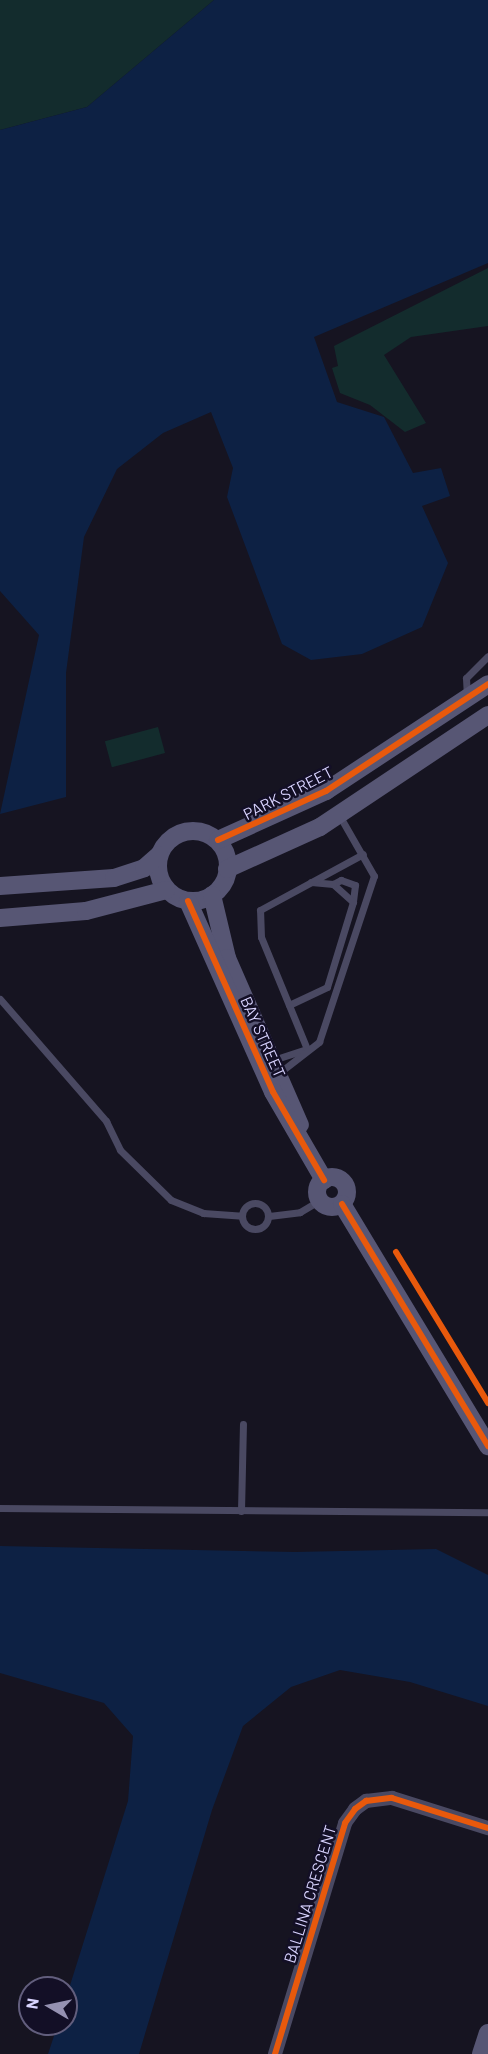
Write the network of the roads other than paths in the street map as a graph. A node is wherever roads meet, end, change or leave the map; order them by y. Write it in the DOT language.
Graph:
graph roads {
  1 [pos="488,656"];
  2 [pos="488,684"];
  3 [pos="467,699"];
  4 [pos="488,715"];
  5 [pos="339,815"];
  6 [pos="218,840"];
  7 [pos="363,854"];
  8 [pos="159,855"];
  9 [pos="227,869"];
  10 [pos="311,882"];
  11 [pos="333,884"];
  12 [pos="0,886"];
  13 [pos="166,890"];
  14 [pos="212,895"];
  15 [pos="188,901"];
  16 [pos="353,902"];
  17 [pos="0,918"];
  18 [pos="0,999"];
  19 [pos="289,1005"];
  20 [pos="307,1049"];
  21 [pos="276,1066"];
  22 [pos="320,1172"];
  23 [pos="320,1200"];
  24 [pos="342,1204"];
  25 [pos="242,1216"];
  26 [pos="269,1216"];
  27 [pos="243,1424"];
  28 [pos="488,1446"];
  29 [pos="0,1508"];
  30 [pos="241,1511"];
  31 [pos="488,1512"];
  32 [pos="488,1828"];
  33 [pos="488,2033"];
  34 [pos="275,2054"];
  35 [pos="481,2054"];
  1 -- 3 [label="lane"];
  2 -- 3 [label="street, PARK STREET"];
  3 -- 6 [label="street, PARK STREET"];
  4 -- 5 [label="street"];
  5 -- 7 [label="lane"];
  5 -- 9 [label="street"];
  6 -- 8 [label="street"];
  6 -- 9 [label="street"];
  7 -- 10 [label="lane"];
  7 -- 20 [label="lane"];
  8 -- 12 [label="street"];
  8 -- 13 [label="street"];
  9 -- 14 [label="street"];
  10 -- 11 [label="lane"];
  10 -- 19 [label="lane"];
  11 -- 16 [label="lane"];
  11 -- 16 [label="lane"];
  13 -- 15 [label="street"];
  13 -- 17 [label="street"];
  14 -- 15 [label="street"];
  14 -- 21 [label="street, BAY STREET"];
  15 -- 22 [label="street, BAY STREET"];
  16 -- 19 [label="lane"];
  18 -- 25 [label="lane"];
  19 -- 20 [label="lane"];
  20 -- 21 [label="lane"];
  20 -- 21 [label="lane"];
  21 -- 22 [label="street, BAY STREET"];
  22 -- 23 [label="street"];
  22 -- 24 [label="street"];
  23 -- 24 [label="street"];
  23 -- 26 [label="lane"];
  24 -- 28 [label="street"];
  25 -- 26 [label="lane"];
  25 -- 26 [label="lane"];
  27 -- 30 [label="lane"];
  29 -- 30 [label="lane"];
  30 -- 31 [label="lane"];
  32 -- 34 [label="street, BALLINA CRESCENT"];
  33 -- 35 [label="street"];
}
